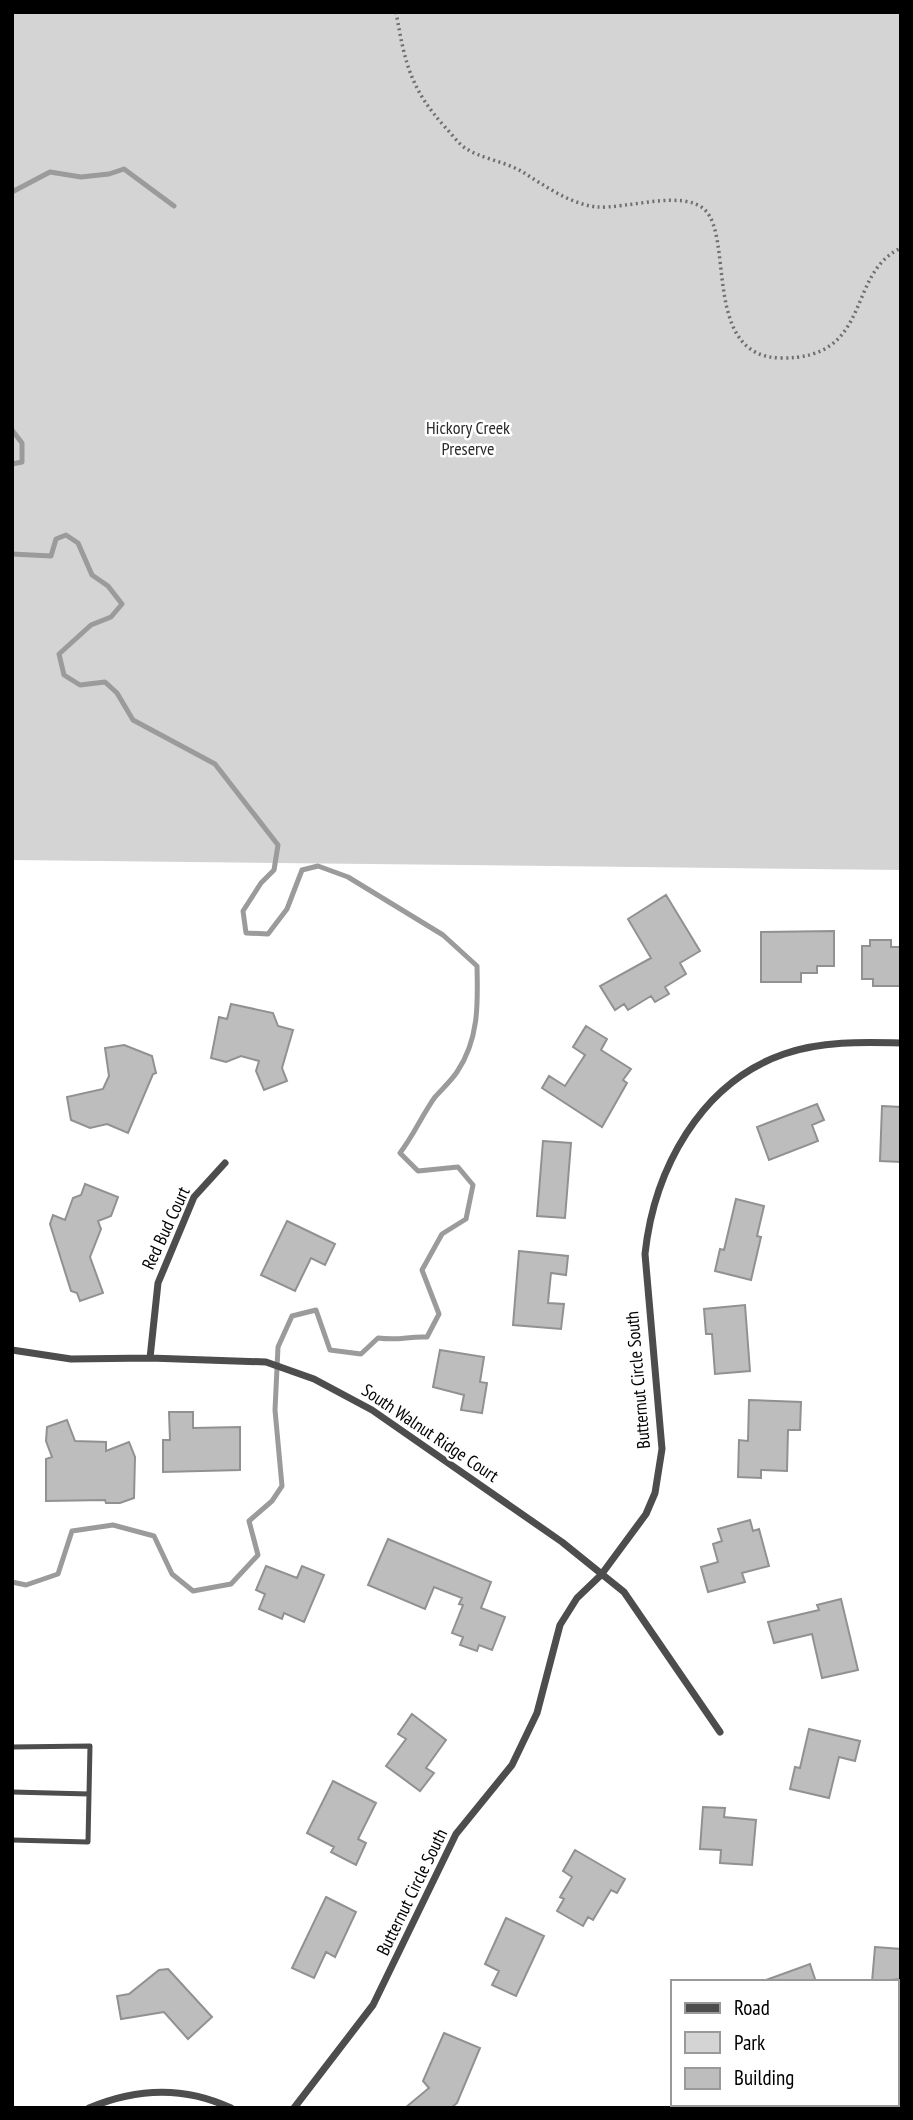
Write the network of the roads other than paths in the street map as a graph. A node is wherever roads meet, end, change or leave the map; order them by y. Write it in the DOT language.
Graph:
graph roads {
  1 [pos="901,1043"];
  2 [pos="225,1163"];
  3 [pos="12,1350"];
  4 [pos="150,1357"];
  5 [pos="601,1575"];
  6 [pos="720,1732"];
  7 [pos="12,1746"];
  8 [pos="12,1792"];
  9 [pos="89,1794"];
  10 [pos="12,1840"];
  11 [pos="89,2108"];
  12 [pos="231,2108"];
  13 [pos="294,2108"];
  1 -- 5 [label="street, Butternut Circle South"];
  2 -- 4 [label="street, Red Bud Court"];
  3 -- 4 [label="street, South Walnut Ridge Court"];
  4 -- 5 [label="street, South Walnut Ridge Court"];
  5 -- 6 [label="street, South Walnut Ridge Court"];
  5 -- 13 [label="street, Butternut Circle South"];
  7 -- 9 [label="lane"];
  8 -- 9 [label="lane"];
  9 -- 10 [label="lane"];
  11 -- 12 [label="street"];
}
